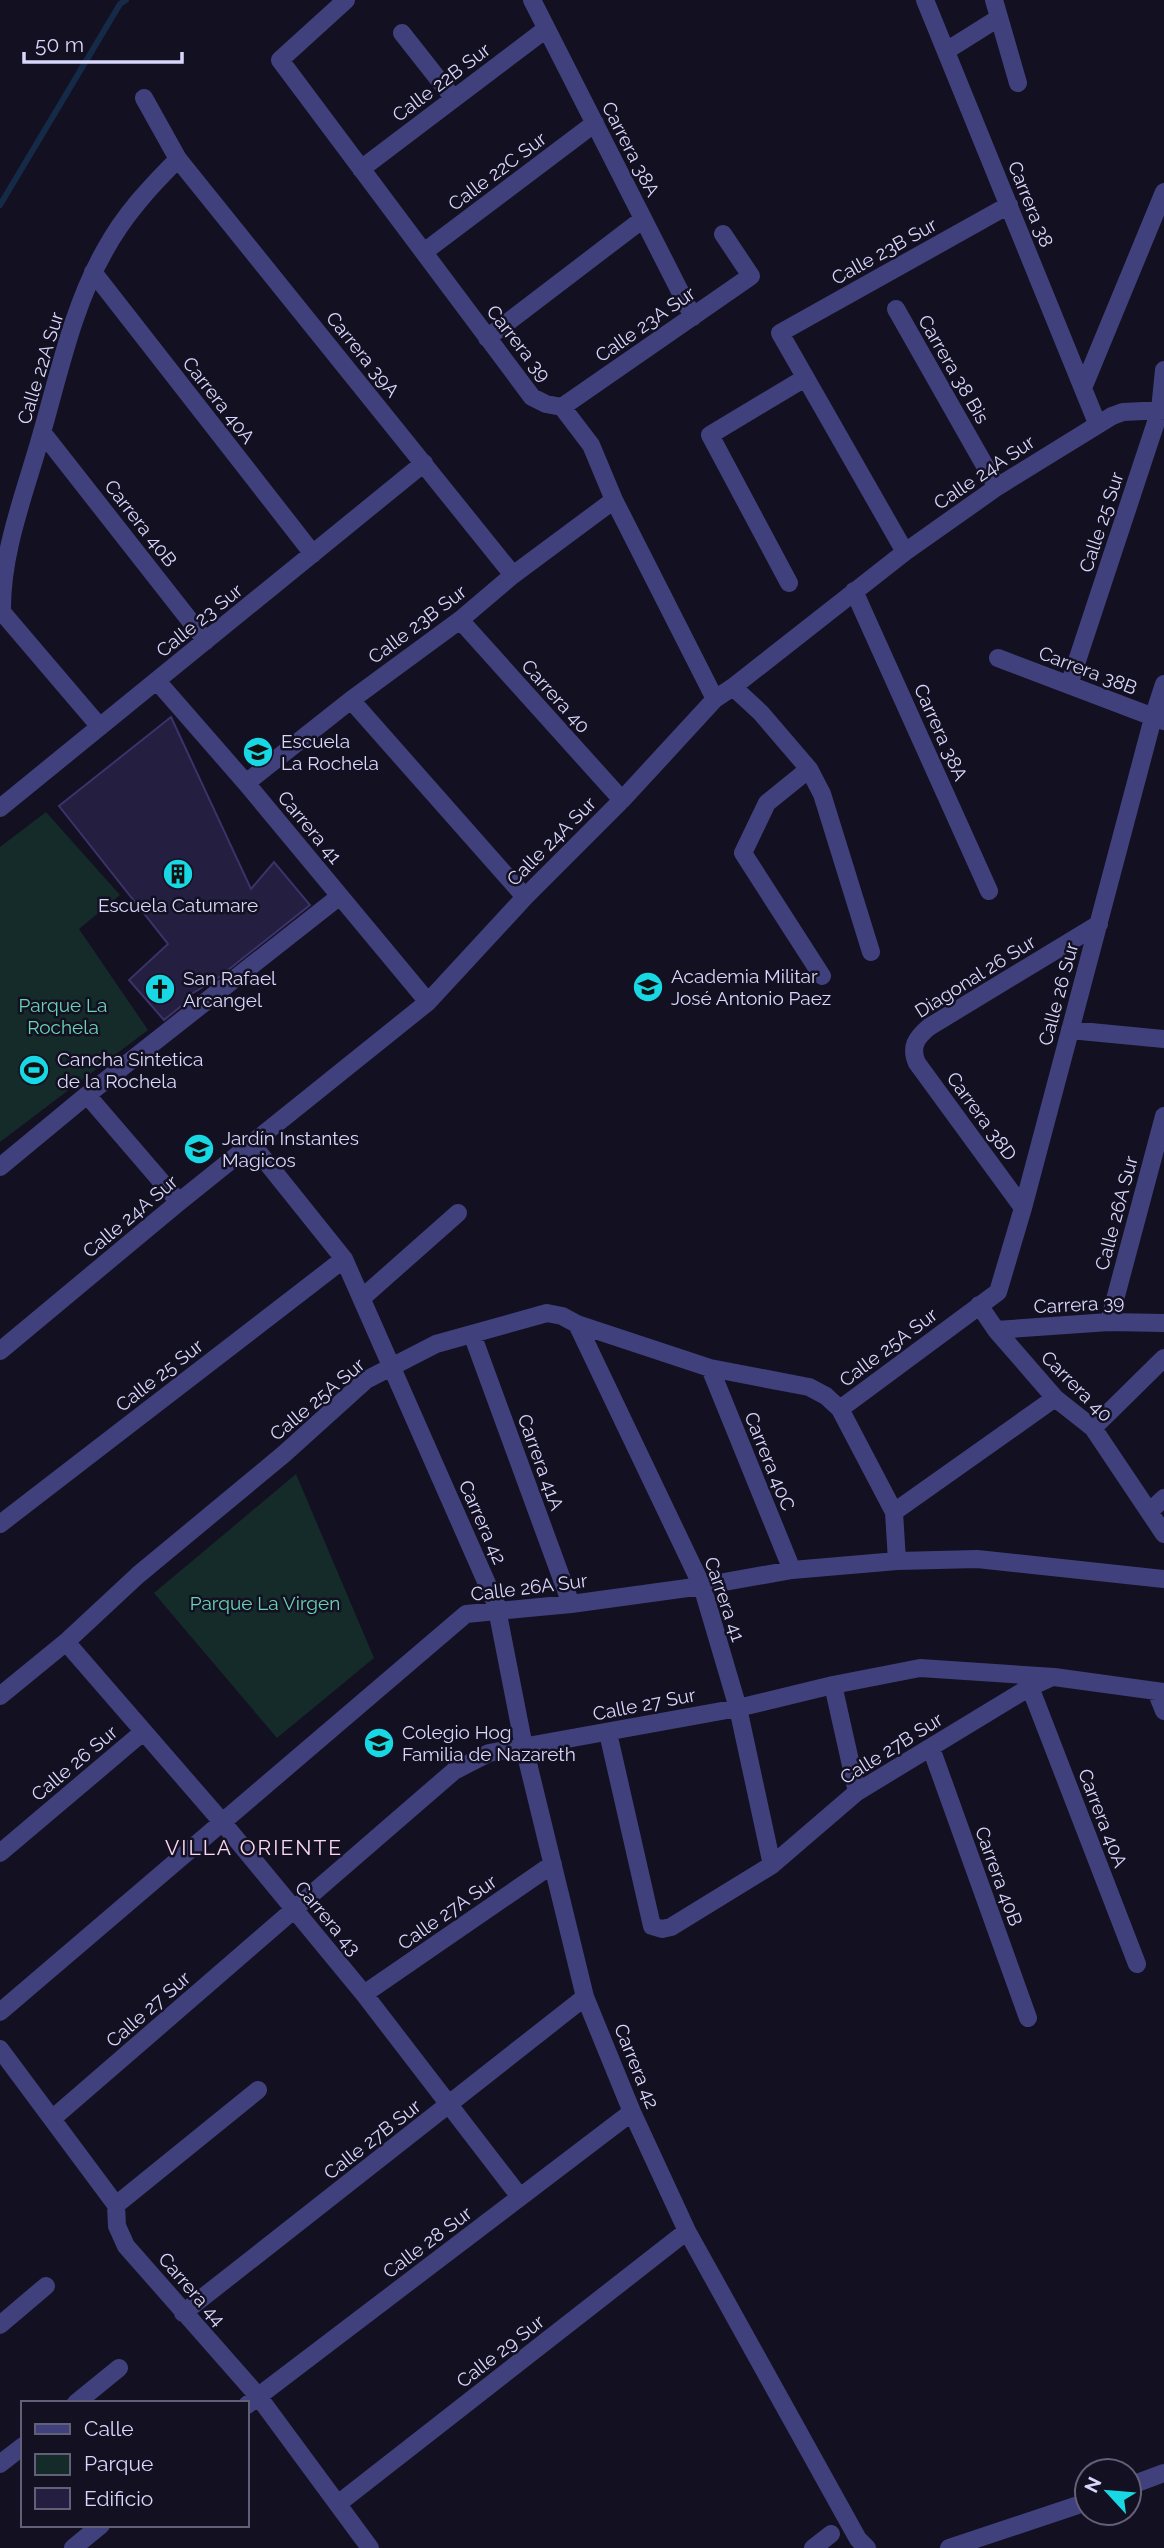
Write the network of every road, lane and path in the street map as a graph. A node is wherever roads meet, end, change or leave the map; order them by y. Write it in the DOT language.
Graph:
graph roads {
  1 [pos="345,0"];
  2 [pos="532,0"];
  3 [pos="925,0"];
  4 [pos="994,0"];
  5 [pos="997,19"];
  6 [pos="546,29"];
  7 [pos="402,33"];
  8 [pos="946,51"];
  9 [pos="1017,83"];
  10 [pos="144,98"];
  11 [pos="454,99"];
  12 [pos="595,123"];
  13 [pos="178,159"];
  14 [pos="361,169"];
  15 [pos="1164,192"];
  16 [pos="1009,205"];
  17 [pos="643,219"];
  18 [pos="723,234"];
  19 [pos="424,252"];
  20 [pos="93,272"];
  21 [pos="896,309"];
  22 [pos="693,317"];
  23 [pos="487,338"];
  24 [pos="1164,370"];
  25 [pos="805,378"];
  26 [pos="1083,388"];
  27 [pos="562,407"];
  28 [pos="1162,410"];
  29 [pos="1097,423"];
  30 [pos="42,432"];
  31 [pos="424,463"];
  32 [pos="997,487"];
  33 [pos="614,500"];
  34 [pos="905,552"];
  35 [pos="313,554"];
  36 [pos="513,575"];
  37 [pos="789,583"];
  38 [pos="1,584"];
  39 [pos="854,591"];
  40 [pos="1,613"];
  41 [pos="460,620"];
  42 [pos="206,641"];
  43 [pos="998,658"];
  44 [pos="157,681"];
  45 [pos="1164,684"];
  46 [pos="1069,685"];
  47 [pos="733,687"];
  48 [pos="715,699"];
  49 [pos="351,700"];
  50 [pos="1158,719"];
  51 [pos="100,727"];
  52 [pos="809,769"];
  53 [pos="246,783"];
  54 [pos="622,800"];
  55 [pos="0,808"];
  56 [pos="989,891"];
  57 [pos="340,896"];
  58 [pos="525,897"];
  59 [pos="1099,924"];
  60 [pos="871,952"];
  61 [pos="822,976"];
  62 [pos="428,1002"];
  63 [pos="1070,1030"];
  64 [pos="1164,1039"];
  65 [pos="914,1046"];
  66 [pos="87,1095"];
  67 [pos="1164,1116"];
  68 [pos="252,1144"];
  69 [pos="0,1167"];
  70 [pos="178,1202"];
  71 [pos="1023,1208"];
  72 [pos="458,1213"];
  73 [pos="344,1259"];
  74 [pos="362,1298"];
  75 [pos="979,1305"];
  76 [pos="1110,1322"];
  77 [pos="1164,1323"];
  78 [pos="577,1324"];
  79 [pos="996,1330"];
  80 [pos="472,1334"];
  81 [pos="0,1351"];
  82 [pos="1164,1358"];
  83 [pos="392,1366"];
  84 [pos="710,1368"];
  85 [pos="1055,1398"];
  86 [pos="840,1409"];
  87 [pos="1093,1428"];
  88 [pos="1164,1498"];
  89 [pos="1150,1511"];
  90 [pos="894,1512"];
  91 [pos="0,1524"];
  92 [pos="1164,1534"];
  93 [pos="897,1561"];
  94 [pos="792,1570"];
  95 [pos="1164,1579"];
  96 [pos="702,1586"];
  97 [pos="571,1604"];
  98 [pos="497,1611"];
  99 [pos="66,1642"];
  100 [pos="1054,1677"];
  101 [pos="833,1685"];
  102 [pos="1030,1687"];
  103 [pos="1160,1691"];
  104 [pos="0,1696"];
  105 [pos="738,1708"];
  106 [pos="1164,1711"];
  107 [pos="143,1732"];
  108 [pos="608,1733"];
  109 [pos="524,1747"];
  110 [pos="931,1748"];
  111 [pos="857,1791"];
  112 [pos="223,1823"];
  113 [pos="0,1853"];
  114 [pos="553,1864"];
  115 [pos="772,1865"];
  116 [pos="294,1910"];
  117 [pos="1137,1964"];
  118 [pos="364,1994"];
  119 [pos="585,1997"];
  120 [pos="0,2012"];
  121 [pos="1028,2018"];
  122 [pos="1,2051"];
  123 [pos="258,2090"];
  124 [pos="449,2105"];
  125 [pos="632,2112"];
  126 [pos="52,2119"];
  127 [pos="520,2197"];
  128 [pos="116,2205"];
  129 [pos="687,2231"];
  130 [pos="46,2286"];
  131 [pos="183,2313"];
  132 [pos="0,2325"];
  133 [pos="119,2368"];
  134 [pos="78,2401"];
  135 [pos="252,2401"];
  136 [pos="21,2447"];
  137 [pos="1,2462"];
  138 [pos="1164,2473"];
  139 [pos="1143,2481"];
  140 [pos="339,2503"];
  141 [pos="1073,2507"];
  142 [pos="99,2527"];
  143 [pos="831,2534"];
  144 [pos="74,2548"];
  145 [pos="370,2548"];
  146 [pos="813,2548"];
  147 [pos="867,2548"];
  148 [pos="949,2548"];
  1 -- 14 [label="street, Carrera 39"];
  2 -- 6 [label="street, Carrera 38A"];
  3 -- 8 [label="street, Carrera 38"];
  4 -- 5 [label="street"];
  5 -- 8 [label="street"];
  5 -- 9 [label="street"];
  6 -- 11 [label="street, Calle 22B Sur"];
  6 -- 12 [label="street, Carrera 38A"];
  7 -- 11 [label="street"];
  8 -- 16 [label="street, Carrera 38"];
  10 -- 13 [label="street, Carrera 39A"];
  11 -- 14 [label="street, Calle 22B Sur"];
  12 -- 17 [label="street, Carrera 38A"];
  12 -- 19 [label="street, Calle 22C Sur"];
  13 -- 20 [label="street, Calle 22A Sur"];
  13 -- 31 [label="street, Carrera 39A"];
  14 -- 19 [label="street, Carrera 39"];
  15 -- 26 [label="street"];
  16 -- 25 [label="street, Calle 23B Sur"];
  16 -- 26 [label="street, Carrera 38"];
  17 -- 22 [label="street, Carrera 38A"];
  17 -- 23 [label="street"];
  18 -- 22 [label="street, Calle 23A Sur"];
  19 -- 23 [label="street, Carrera 39"];
  20 -- 30 [label="street, Calle 22A Sur"];
  20 -- 35 [label="street, Carrera 40A"];
  21 -- 32 [label="street, Carrera 38 Bis"];
  22 -- 27 [label="street, Calle 23A Sur"];
  23 -- 27 [label="street, Carrera 39"];
  24 -- 28 [label="street, Calle 25 Sur"];
  25 -- 34 [label="street"];
  25 -- 37 [label="street"];
  26 -- 29 [label="street, Carrera 38"];
  27 -- 33 [label="street"];
  28 -- 29 [label="street, Calle 24A Sur"];
  28 -- 46 [label="street, Calle 25 Sur"];
  29 -- 32 [label="street, Calle 24A Sur"];
  30 -- 38 [label="street, Calle 22A Sur"];
  30 -- 42 [label="street, Carrera 40B"];
  31 -- 35 [label="street, Calle 23 Sur"];
  31 -- 36 [label="street, Carrera 39A"];
  32 -- 34 [label="street, Calle 24A Sur"];
  33 -- 36 [label="street, Calle 23B Sur"];
  33 -- 48 [label="street"];
  34 -- 39 [label="street, Calle 24A Sur"];
  35 -- 42 [label="street, Calle 23 Sur"];
  36 -- 41 [label="street, Calle 23B Sur"];
  38 -- 40 [label="street, Calle 22A Sur"];
  39 -- 47 [label="street, Calle 24A Sur"];
  39 -- 56 [label="street, Carrera 38A"];
  40 -- 51 [label="street"];
  41 -- 49 [label="street, Calle 23B Sur"];
  41 -- 54 [label="street, Carrera 40"];
  42 -- 44 [label="street, Calle 23 Sur"];
  43 -- 46 [label="street, Carrera 38B"];
  44 -- 51 [label="street, Calle 23 Sur"];
  44 -- 53 [label="street, Carrera 41"];
  45 -- 50 [label="street, Calle 26 Sur"];
  46 -- 50 [label="street, Carrera 38B"];
  47 -- 48 [label="street, Calle 24A Sur"];
  47 -- 52 [label="street"];
  48 -- 54 [label="street, Calle 24A Sur"];
  49 -- 53 [label="street, Calle 23B Sur"];
  49 -- 58 [label="street"];
  50 -- 59 [label="street, Calle 26 Sur"];
  51 -- 55 [label="street, Calle 23 Sur"];
  52 -- 60 [label="street"];
  52 -- 61 [label="street"];
  53 -- 57 [label="street, Carrera 41"];
  54 -- 58 [label="street, Calle 24A Sur"];
  57 -- 62 [label="street, Carrera 41"];
  57 -- 66 [label="street"];
  58 -- 62 [label="street, Calle 24A Sur"];
  59 -- 63 [label="street, Calle 26 Sur"];
  59 -- 65 [label="street, Diagonal 26 Sur"];
  62 -- 68 [label="street, Calle 24A Sur"];
  63 -- 64 [label="street"];
  63 -- 71 [label="street, Calle 26 Sur"];
  65 -- 71 [label="street, Carrera 38D"];
  66 -- 69 [label="street"];
  66 -- 70 [label="street"];
  67 -- 76 [label="street, Calle 26A Sur"];
  68 -- 70 [label="street, Calle 24A Sur"];
  68 -- 73 [label="street, Carrera 42"];
  70 -- 81 [label="street, Calle 24A Sur"];
  71 -- 75 [label="street, Calle 26 Sur"];
  72 -- 74 [label="street"];
  73 -- 74 [label="street, Carrera 42"];
  73 -- 91 [label="street, Calle 25 Sur"];
  74 -- 83 [label="street, Carrera 42"];
  75 -- 79 [label="street, Carrera 40"];
  75 -- 86 [label="street, Calle 25A Sur"];
  76 -- 77 [label="street, Carrera 39"];
  76 -- 79 [label="street, Carrera 39"];
  78 -- 80 [label="street, Calle 25A Sur"];
  78 -- 84 [label="street, Calle 25A Sur"];
  78 -- 96 [label="street, Carrera 41"];
  79 -- 85 [label="street, Carrera 40"];
  80 -- 83 [label="street, Calle 25A Sur"];
  80 -- 97 [label="street, Carrera 41A"];
  82 -- 87 [label="street"];
  83 -- 98 [label="street, Carrera 42"];
  83 -- 99 [label="street, Calle 25A Sur"];
  84 -- 86 [label="street, Calle 25A Sur"];
  84 -- 94 [label="street, Carrera 40C"];
  85 -- 87 [label="street, Carrera 40"];
  85 -- 90 [label="street"];
  86 -- 90 [label="street"];
  87 -- 89 [label="street, Carrera 40"];
  88 -- 89 [label="street"];
  89 -- 92 [label="street, Carrera 40"];
  90 -- 93 [label="street"];
  93 -- 94 [label="street, Calle 26A Sur"];
  93 -- 95 [label="street, Calle 26A Sur"];
  94 -- 96 [label="street, Calle 26A Sur"];
  96 -- 97 [label="street, Calle 26A Sur"];
  96 -- 105 [label="street, Carrera 41"];
  97 -- 98 [label="street, Calle 26A Sur"];
  98 -- 109 [label="street, Carrera 42"];
  98 -- 112 [label="street, Calle 26A Sur"];
  99 -- 104 [label="street, Calle 25A Sur"];
  99 -- 107 [label="street, Carrera 43"];
  100 -- 101 [label="street, Calle 27 Sur"];
  100 -- 102 [label="street, Calle 27B Sur"];
  100 -- 103 [label="street, Calle 27 Sur"];
  101 -- 105 [label="street, Calle 27 Sur"];
  101 -- 111 [label="street"];
  102 -- 110 [label="street, Calle 27B Sur"];
  102 -- 117 [label="street, Carrera 40A"];
  103 -- 106 [label="street"];
  105 -- 108 [label="street, Calle 27 Sur"];
  105 -- 115 [label="street, Carrera 41"];
  107 -- 112 [label="street, Carrera 43"];
  107 -- 113 [label="street, Calle 26 Sur"];
  108 -- 109 [label="street, Calle 27 Sur"];
  108 -- 115 [label="street, Calle 27B Sur"];
  109 -- 114 [label="street, Carrera 42"];
  109 -- 116 [label="street, Calle 27 Sur"];
  110 -- 111 [label="street, Calle 27B Sur"];
  110 -- 121 [label="street, Carrera 40B"];
  111 -- 115 [label="street, Calle 27B Sur"];
  112 -- 116 [label="street, Carrera 43"];
  112 -- 120 [label="street, Calle 26A Sur"];
  114 -- 118 [label="street, Calle 27A Sur"];
  114 -- 119 [label="street, Carrera 42"];
  116 -- 118 [label="street, Carrera 43"];
  116 -- 126 [label="street, Calle 27 Sur"];
  118 -- 124 [label="street, Carrera 43"];
  119 -- 124 [label="street, Calle 27B Sur"];
  119 -- 125 [label="street, Carrera 42"];
  122 -- 126 [label="street, Carrera 44"];
  123 -- 128 [label="street"];
  124 -- 127 [label="street, Carrera 43"];
  124 -- 131 [label="street, Calle 27B Sur"];
  125 -- 127 [label="street, Calle 28 Sur"];
  125 -- 129 [label="street, Carrera 42"];
  126 -- 128 [label="street, Carrera 44"];
  127 -- 135 [label="street, Calle 28 Sur"];
  128 -- 131 [label="street, Carrera 44"];
  129 -- 140 [label="street, Calle 29 Sur"];
  129 -- 147 [label="street, Carrera 42"];
  130 -- 132 [label="street"];
  131 -- 135 [label="street, Carrera 44"];
  133 -- 134 [label="street"];
  135 -- 140 [label="street, Carrera 44"];
  136 -- 137 [label="street"];
  138 -- 139 [label="street"];
  140 -- 145 [label="street, Carrera 44"];
  141 -- 148 [label="street"];
  142 -- 144 [label="street"];
  143 -- 146 [label="street"];
}
